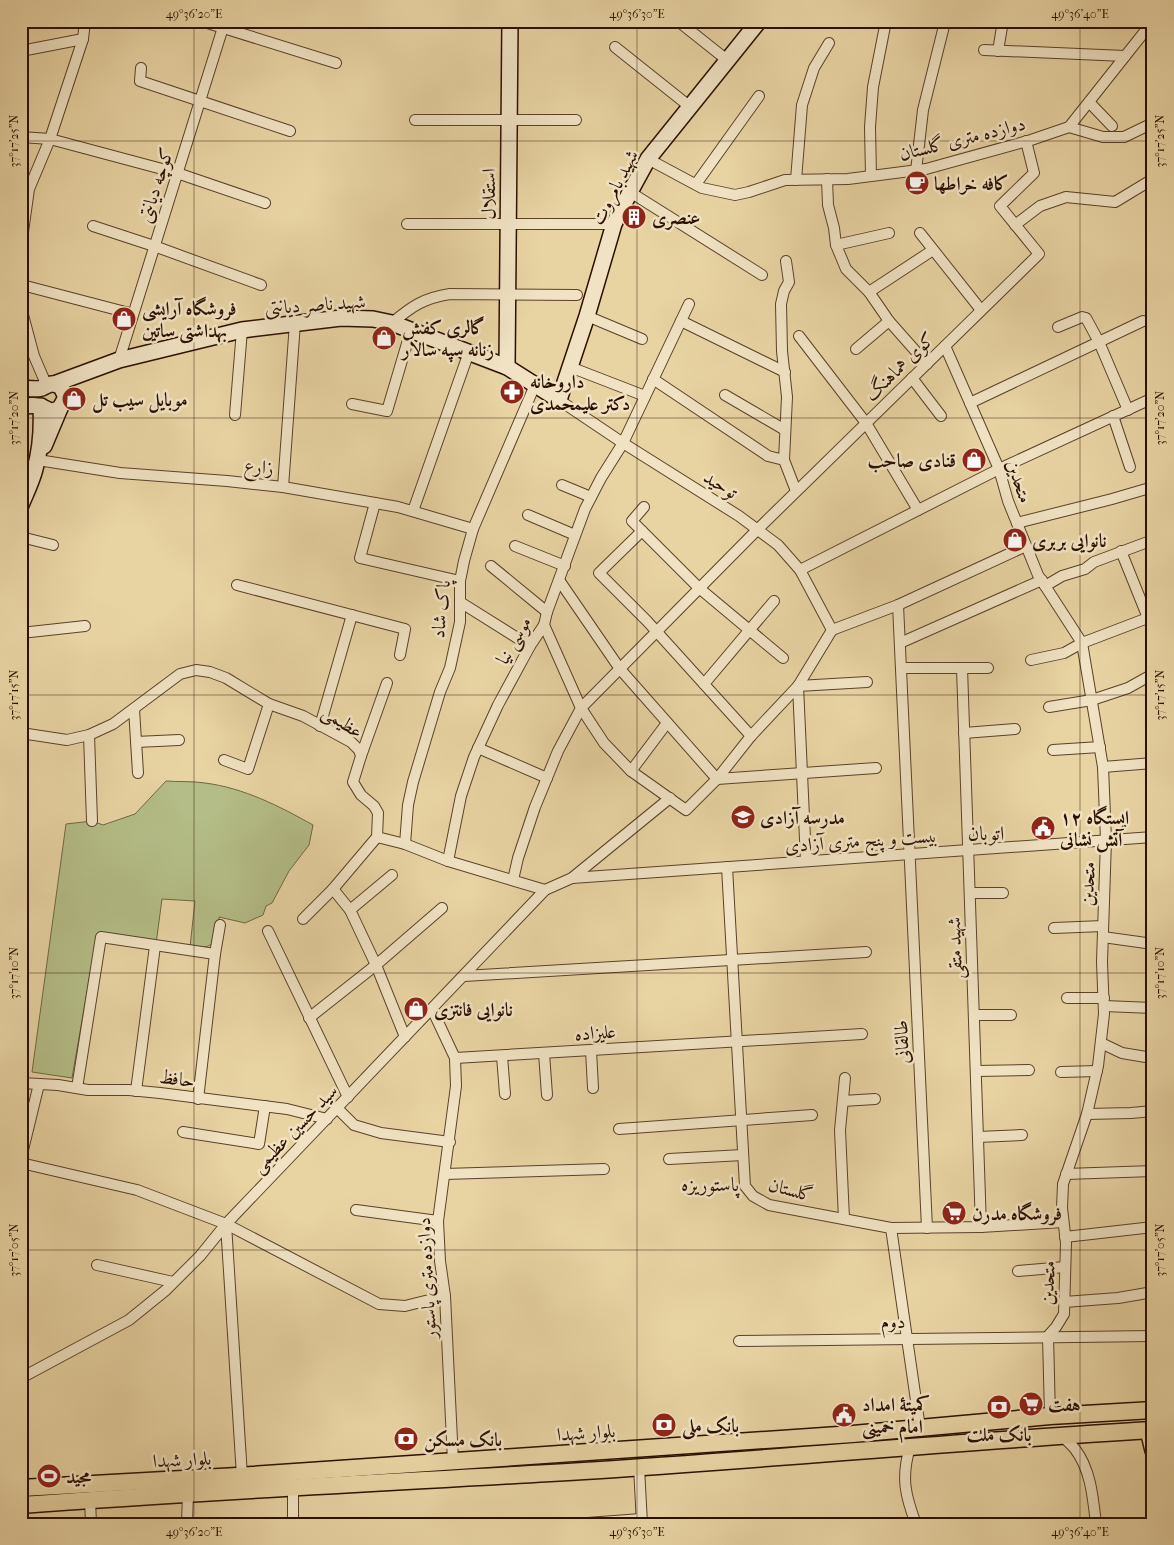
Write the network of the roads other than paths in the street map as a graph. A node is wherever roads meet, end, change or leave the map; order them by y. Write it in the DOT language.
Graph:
graph roads {
  1 [pos="85,21"];
  2 [pos="201,21"];
  3 [pos="510,21"];
  4 [pos="678,21"];
  5 [pos="759,21"];
  6 [pos="886,21"];
  7 [pos="1003,21"];
  8 [pos="1153,21"];
  9 [pos="945,22"];
  10 [pos="224,25"];
  11 [pos="83,39"];
  12 [pos="829,43"];
  13 [pos="615,47"];
  14 [pos="984,50"];
  15 [pos="21,51"];
  16 [pos="998,51"];
  17 [pos="1125,56"];
  18 [pos="727,60"];
  19 [pos="336,63"];
  20 [pos="141,68"];
  21 [pos="759,96"];
  22 [pos="200,102"];
  23 [pos="1088,102"];
  24 [pos="689,106"];
  25 [pos="415,120"];
  26 [pos="509,120"];
  27 [pos="576,120"];
  28 [pos="1153,123"];
  29 [pos="1112,126"];
  30 [pos="1069,127"];
  31 [pos="290,131"];
  32 [pos="21,136"];
  33 [pos="50,139"];
  34 [pos="1026,141"];
  35 [pos="648,159"];
  36 [pos="916,171"];
  37 [pos="177,173"];
  38 [pos="871,176"];
  39 [pos="827,179"];
  40 [pos="796,180"];
  41 [pos="1153,180"];
  42 [pos="696,184"];
  43 [pos="25,185"];
  44 [pos="630,192"];
  45 [pos="266,203"];
  46 [pos="407,224"];
  47 [pos="508,224"];
  48 [pos="614,224"];
  49 [pos="1015,225"];
  50 [pos="93,226"];
  51 [pos="889,233"];
  52 [pos="920,234"];
  53 [pos="22,239"];
  54 [pos="836,245"];
  55 [pos="154,246"];
  56 [pos="933,250"];
  57 [pos="786,261"];
  58 [pos="762,275"];
  59 [pos="22,285"];
  60 [pos="261,285"];
  61 [pos="869,292"];
  62 [pos="508,294"];
  63 [pos="577,294"];
  64 [pos="689,304"];
  65 [pos="982,310"];
  66 [pos="133,314"];
  67 [pos="22,315"];
  68 [pos="587,316"];
  69 [pos="681,321"];
  70 [pos="890,321"];
  71 [pos="1143,321"];
  72 [pos="392,322"];
  73 [pos="295,323"];
  74 [pos="1058,327"];
  75 [pos="242,330"];
  76 [pos="411,330"];
  77 [pos="799,336"];
  78 [pos="642,339"];
  79 [pos="1099,342"];
  80 [pos="946,346"];
  81 [pos="856,350"];
  82 [pos="469,352"];
  83 [pos="118,360"];
  84 [pos="927,364"];
  85 [pos="507,367"];
  86 [pos="570,367"];
  87 [pos="91,370"];
  88 [pos="785,372"];
  89 [pos="912,378"];
  90 [pos="653,379"];
  91 [pos="47,385"];
  92 [pos="535,385"];
  93 [pos="21,388"];
  94 [pos="725,395"];
  95 [pos="645,396"];
  96 [pos="1153,398"];
  97 [pos="559,400"];
  98 [pos="63,403"];
  99 [pos="970,403"];
  100 [pos="352,404"];
  101 [pos="21,406"];
  102 [pos="41,406"];
  103 [pos="1128,410"];
  104 [pos="235,415"];
  105 [pos="941,416"];
  106 [pos="1113,416"];
  107 [pos="866,423"];
  108 [pos="785,430"];
  109 [pos="623,443"];
  110 [pos="784,460"];
  111 [pos="33,464"];
  112 [pos="1130,467"];
  113 [pos="999,469"];
  114 [pos="562,485"];
  115 [pos="283,487"];
  116 [pos="1153,487"];
  117 [pos="796,491"];
  118 [pos="591,497"];
  119 [pos="374,503"];
  120 [pos="21,506"];
  121 [pos="644,507"];
  122 [pos="918,510"];
  123 [pos="413,511"];
  124 [pos="528,515"];
  125 [pos="1017,523"];
  126 [pos="474,529"];
  127 [pos="757,530"];
  128 [pos="642,531"];
  129 [pos="575,535"];
  130 [pos="21,537"];
  131 [pos="1153,540"];
  132 [pos="54,545"];
  133 [pos="515,546"];
  134 [pos="1026,546"];
  135 [pos="1121,552"];
  136 [pos="491,566"];
  137 [pos="565,566"];
  138 [pos="800,570"];
  139 [pos="559,580"];
  140 [pos="460,581"];
  141 [pos="1044,583"];
  142 [pos="237,585"];
  143 [pos="699,588"];
  144 [pos="774,601"];
  145 [pos="460,602"];
  146 [pos="898,605"];
  147 [pos="548,612"];
  148 [pos="352,615"];
  149 [pos="1150,617"];
  150 [pos="544,624"];
  151 [pos="85,626"];
  152 [pos="749,630"];
  153 [pos="832,630"];
  154 [pos="656,632"];
  155 [pos="21,633"];
  156 [pos="900,643"];
  157 [pos="1082,643"];
  158 [pos="530,646"];
  159 [pos="400,655"];
  160 [pos="783,658"];
  161 [pos="1031,660"];
  162 [pos="901,668"];
  163 [pos="962,668"];
  164 [pos="988,668"];
  165 [pos="620,669"];
  166 [pos="1153,674"];
  167 [pos="867,682"];
  168 [pos="387,684"];
  169 [pos="704,684"];
  170 [pos="798,686"];
  171 [pos="1092,700"];
  172 [pos="269,704"];
  173 [pos="1049,707"];
  174 [pos="582,708"];
  175 [pos="134,709"];
  176 [pos="667,723"];
  177 [pos="320,726"];
  178 [pos="1016,729"];
  179 [pos="964,732"];
  180 [pos="21,733"];
  181 [pos="89,735"];
  182 [pos="751,736"];
  183 [pos="179,740"];
  184 [pos="136,742"];
  185 [pos="1100,746"];
  186 [pos="478,748"];
  187 [pos="1053,750"];
  188 [pos="361,756"];
  189 [pos="224,760"];
  190 [pos="1153,763"];
  191 [pos="1103,767"];
  192 [pos="876,768"];
  193 [pos="631,771"];
  194 [pos="138,773"];
  195 [pos="801,774"];
  196 [pos="547,778"];
  197 [pos="717,779"];
  198 [pos="670,798"];
  199 [pos="92,821"];
  200 [pos="377,837"];
  201 [pos="1153,837"];
  202 [pos="1106,840"];
  203 [pos="405,844"];
  204 [pos="968,850"];
  205 [pos="909,854"];
  206 [pos="448,861"];
  207 [pos="806,861"];
  208 [pos="727,867"];
  209 [pos="392,875"];
  210 [pos="572,878"];
  211 [pos="513,880"];
  212 [pos="333,889"];
  213 [pos="545,890"];
  214 [pos="970,893"];
  215 [pos="1002,893"];
  216 [pos="442,908"];
  217 [pos="350,910"];
  218 [pos="303,919"];
  219 [pos="220,925"];
  220 [pos="1103,926"];
  221 [pos="1054,928"];
  222 [pos="268,931"];
  223 [pos="1103,937"];
  224 [pos="1153,944"];
  225 [pos="155,946"];
  226 [pos="866,952"];
  227 [pos="215,954"];
  228 [pos="732,961"];
  229 [pos="376,965"];
  230 [pos="464,976"];
  231 [pos="1067,998"];
  232 [pos="1104,1002"];
  233 [pos="1153,1008"];
  234 [pos="432,1009"];
  235 [pos="974,1015"];
  236 [pos="1011,1015"];
  237 [pos="309,1018"];
  238 [pos="862,1034"];
  239 [pos="405,1037"];
  240 [pos="737,1041"];
  241 [pos="1101,1043"];
  242 [pos="591,1050"];
  243 [pos="544,1053"];
  244 [pos="502,1056"];
  245 [pos="1146,1057"];
  246 [pos="455,1058"];
  247 [pos="1029,1070"];
  248 [pos="976,1071"];
  249 [pos="1097,1071"];
  250 [pos="1061,1072"];
  251 [pos="845,1078"];
  252 [pos="21,1083"];
  253 [pos="39,1084"];
  254 [pos="77,1088"];
  255 [pos="593,1088"];
  256 [pos="136,1091"];
  257 [pos="505,1094"];
  258 [pos="547,1095"];
  259 [pos="348,1097"];
  260 [pos="198,1099"];
  261 [pos="875,1100"];
  262 [pos="843,1101"];
  263 [pos="265,1106"];
  264 [pos="337,1108"];
  265 [pos="1153,1111"];
  266 [pos="1087,1114"];
  267 [pos="812,1115"];
  268 [pos="327,1119"];
  269 [pos="741,1120"];
  270 [pos="619,1129"];
  271 [pos="183,1132"];
  272 [pos="1022,1135"];
  273 [pos="978,1137"];
  274 [pos="450,1142"];
  275 [pos="743,1155"];
  276 [pos="21,1158"];
  277 [pos="669,1159"];
  278 [pos="21,1164"];
  279 [pos="604,1169"];
  280 [pos="1153,1171"];
  281 [pos="445,1174"];
  282 [pos="1066,1174"];
  283 [pos="356,1210"];
  284 [pos="844,1219"];
  285 [pos="438,1221"];
  286 [pos="1063,1222"];
  287 [pos="226,1224"];
  288 [pos="1153,1226"];
  289 [pos="981,1227"];
  290 [pos="891,1228"];
  291 [pos="927,1228"];
  292 [pos="1065,1237"];
  293 [pos="97,1265"];
  294 [pos="1065,1267"];
  295 [pos="1018,1271"];
  296 [pos="173,1282"];
  297 [pos="1153,1292"];
  298 [pos="445,1296"];
  299 [pos="1064,1302"];
  300 [pos="1048,1336"];
  301 [pos="1153,1336"];
  302 [pos="907,1338"];
  303 [pos="739,1341"];
  304 [pos="21,1378"];
  305 [pos="1153,1410"];
  306 [pos="1050,1416"];
  307 [pos="920,1428"];
  308 [pos="1150,1430"];
  309 [pos="853,1434"];
  310 [pos="1061,1435"];
  311 [pos="815,1436"];
  312 [pos="910,1447"];
  313 [pos="1153,1451"];
  314 [pos="855,1452"];
  315 [pos="817,1455"];
  316 [pos="453,1461"];
  317 [pos="638,1467"];
  318 [pos="242,1476"];
  319 [pos="21,1488"];
  320 [pos="293,1488"];
  321 [pos="188,1492"];
  322 [pos="90,1500"];
  323 [pos="21,1505"];
  324 [pos="642,1521"];
  325 [pos="91,1524"];
  326 [pos="187,1524"];
  327 [pos="293,1524"];
  328 [pos="574,1524"];
  329 [pos="916,1524"];
  330 [pos="1096,1524"];
  1 -- 11 [label="street"];
  2 -- 10 [label="street"];
  3 -- 26 [label="main road, استقلال"];
  4 -- 18 [label="street"];
  5 -- 18 [label="main road, شهید بامروت"];
  6 -- 38 [label="street"];
  7 -- 16 [label="street"];
  8 -- 17 [label="street"];
  9 -- 36 [label="street"];
  10 -- 19 [label="street"];
  10 -- 22 [label="street, کوچه دیانتی"];
  11 -- 15 [label="street"];
  11 -- 33 [label="street"];
  12 -- 40 [label="street"];
  13 -- 24 [label="street"];
  14 -- 16 [label="street"];
  16 -- 17 [label="street"];
  17 -- 23 [label="street"];
  18 -- 24 [label="main road, شهید بامروت"];
  20 -- 22 [label="street"];
  21 -- 42 [label="street"];
  22 -- 31 [label="street"];
  22 -- 37 [label="street, کوچه دیانتی"];
  23 -- 29 [label="street"];
  23 -- 30 [label="street"];
  24 -- 35 [label="main road, شهید بامروت"];
  25 -- 26 [label="street"];
  26 -- 27 [label="street"];
  26 -- 47 [label="main road, استقلال"];
  28 -- 30 [label="street"];
  30 -- 34 [label="street, دوازده متری گلستان"];
  32 -- 33 [label="street"];
  33 -- 37 [label="street"];
  33 -- 43 [label="street"];
  34 -- 36 [label="street, دوازده متری گلستان"];
  34 -- 49 [label="street"];
  35 -- 42 [label="street, دوازده متری گلستان"];
  35 -- 44 [label="main road, شهید بامروت"];
  36 -- 38 [label="street, دوازده متری گلستان"];
  37 -- 45 [label="street"];
  37 -- 55 [label="street, کوچه دیانتی"];
  38 -- 39 [label="street, دوازده متری گلستان"];
  39 -- 40 [label="street, دوازده متری گلستان"];
  39 -- 54 [label="street"];
  40 -- 42 [label="street, دوازده متری گلستان"];
  41 -- 49 [label="street"];
  43 -- 53 [label="street"];
  44 -- 48 [label="main road, شهید بامروت"];
  44 -- 58 [label="street"];
  46 -- 47 [label="street"];
  47 -- 48 [label="street"];
  47 -- 62 [label="main road, استقلال"];
  48 -- 68 [label="main road, شهید بامروت"];
  49 -- 65 [label="street, کوی هماهنگ"];
  50 -- 55 [label="street"];
  51 -- 54 [label="street"];
  52 -- 56 [label="street"];
  53 -- 59 [label="street"];
  54 -- 61 [label="street"];
  55 -- 60 [label="street"];
  55 -- 66 [label="street, کوچه دیانتی"];
  56 -- 61 [label="street"];
  56 -- 65 [label="street"];
  57 -- 88 [label="street"];
  59 -- 66 [label="street"];
  59 -- 67 [label="street"];
  61 -- 70 [label="street"];
  62 -- 63 [label="street"];
  62 -- 72 [label="street"];
  62 -- 85 [label="main road, استقلال"];
  64 -- 69 [label="street, موسی نیا"];
  65 -- 80 [label="street, کوی هماهنگ"];
  66 -- 83 [label="street, کوچه دیانتی"];
  67 -- 91 [label="street"];
  68 -- 78 [label="street"];
  68 -- 86 [label="main road, شهید بامروت"];
  69 -- 88 [label="street"];
  69 -- 90 [label="street, موسی نیا"];
  70 -- 81 [label="street"];
  70 -- 84 [label="street"];
  71 -- 79 [label="street"];
  72 -- 73 [label="main road, شهید ناصر دیانتی"];
  72 -- 76 [label="main road, شهید ناصر دیانتی"];
  73 -- 75 [label="main road, شهید ناصر دیانتی"];
  73 -- 115 [label="street"];
  74 -- 79 [label="street"];
  75 -- 83 [label="main road, شهید ناصر دیانتی"];
  75 -- 104 [label="street"];
  76 -- 82 [label="main road, شهید ناصر دیانتی"];
  76 -- 100 [label="street"];
  77 -- 107 [label="street"];
  79 -- 99 [label="street"];
  79 -- 103 [label="street"];
  80 -- 84 [label="street, کوی هماهنگ"];
  80 -- 99 [label="street, متحدین"];
  82 -- 85 [label="main road, شهید ناصر دیانتی"];
  82 -- 123 [label="street"];
  83 -- 87 [label="main road, شهید ناصر دیانتی"];
  84 -- 89 [label="street, کوی هماهنگ"];
  85 -- 92 [label="main road, شهید ناصر دیانتی"];
  86 -- 95 [label="street"];
  86 -- 97 [label="main road, شهید بامروت"];
  87 -- 91 [label="main road, شهید ناصر دیانتی"];
  87 -- 98 [label="main road, شهید ناصر دیانتی"];
  88 -- 108 [label="street"];
  89 -- 105 [label="street"];
  89 -- 107 [label="street, کوی هماهنگ"];
  90 -- 95 [label="street, موسی نیا"];
  90 -- 110 [label="street"];
  91 -- 93 [label="main road"];
  91 -- 98 [label="main road"];
  92 -- 97 [label="main road, شهید ناصر دیانتی"];
  92 -- 126 [label="street, پاک شاد"];
  94 -- 108 [label="street"];
  95 -- 109 [label="street, موسی نیا"];
  96 -- 103 [label="street"];
  97 -- 109 [label="street, توحید"];
  98 -- 102 [label="main road"];
  98 -- 111 [label="main road, شهید ناصر دیانتی"];
  99 -- 113 [label="street, متحدین"];
  101 -- 102 [label="main road"];
  102 -- 111 [label="main road, شهید ناصر دیانتی"];
  103 -- 106 [label="street"];
  106 -- 112 [label="street"];
  106 -- 113 [label="street"];
  107 -- 117 [label="street, کوی هماهنگ"];
  107 -- 122 [label="street"];
  108 -- 110 [label="street"];
  109 -- 118 [label="street, موسی نیا"];
  109 -- 127 [label="street, توحید"];
  110 -- 117 [label="street"];
  111 -- 115 [label="street, زارع"];
  111 -- 120 [label="main road, شهید ناصر دیانتی"];
  113 -- 122 [label="street"];
  113 -- 125 [label="street, متحدین"];
  114 -- 118 [label="street"];
  115 -- 119 [label="street, زارع"];
  116 -- 125 [label="street"];
  117 -- 127 [label="street, کوی هماهنگ"];
  118 -- 129 [label="street, موسی نیا"];
  119 -- 123 [label="street, زارع"];
  119 -- 140 [label="street"];
  121 -- 128 [label="street"];
  122 -- 138 [label="street"];
  123 -- 126 [label="street, زارع"];
  124 -- 129 [label="street"];
  125 -- 134 [label="street, متحدین"];
  126 -- 140 [label="street, پاک شاد"];
  127 -- 138 [label="street, توحید"];
  127 -- 143 [label="street, کوی هماهنگ"];
  128 -- 143 [label="street"];
  128 -- 154 [label="street"];
  129 -- 137 [label="street, موسی نیا"];
  130 -- 132 [label="street"];
  131 -- 135 [label="street"];
  133 -- 137 [label="street"];
  134 -- 141 [label="street, متحدین"];
  134 -- 146 [label="street"];
  135 -- 141 [label="street"];
  135 -- 149 [label="street"];
  136 -- 147 [label="street"];
  137 -- 139 [label="street, موسی نیا"];
  138 -- 153 [label="street, توحید"];
  139 -- 147 [label="street, موسی نیا"];
  139 -- 165 [label="street"];
  140 -- 145 [label="street, پاک شاد"];
  141 -- 156 [label="street"];
  141 -- 157 [label="street, متحدین"];
  142 -- 148 [label="street"];
  143 -- 152 [label="street"];
  143 -- 154 [label="street, کوی هماهنگ"];
  144 -- 152 [label="street"];
  145 -- 158 [label="street"];
  145 -- 203 [label="street, پاک شاد"];
  146 -- 153 [label="street"];
  146 -- 156 [label="street, طالقانی"];
  147 -- 150 [label="street, موسی نیا"];
  148 -- 159 [label="street"];
  148 -- 177 [label="street"];
  149 -- 157 [label="street"];
  150 -- 158 [label="street, موسی نیا"];
  150 -- 174 [label="street"];
  151 -- 155 [label="street"];
  152 -- 160 [label="street"];
  152 -- 169 [label="street"];
  153 -- 170 [label="street"];
  154 -- 165 [label="street, کوی هماهنگ"];
  154 -- 169 [label="street"];
  156 -- 162 [label="street, طالقانی"];
  157 -- 161 [label="street"];
  157 -- 171 [label="street, متحدین"];
  158 -- 186 [label="street, موسی نیا"];
  162 -- 163 [label="street"];
  162 -- 205 [label="street, طالقانی"];
  163 -- 164 [label="street"];
  163 -- 179 [label="street, شهید متقی"];
  165 -- 174 [label="street, کوی هماهنگ"];
  165 -- 176 [label="street"];
  166 -- 171 [label="street"];
  167 -- 170 [label="street"];
  168 -- 188 [label="street"];
  169 -- 182 [label="street"];
  170 -- 182 [label="street"];
  170 -- 195 [label="street"];
  171 -- 173 [label="street"];
  171 -- 185 [label="street, متحدین"];
  172 -- 175 [label="street, عظیمی"];
  172 -- 177 [label="street, عظیمی"];
  172 -- 189 [label="street"];
  174 -- 193 [label="street"];
  174 -- 196 [label="street, کوی هماهنگ"];
  175 -- 181 [label="street"];
  175 -- 184 [label="street"];
  176 -- 193 [label="street"];
  176 -- 197 [label="street"];
  177 -- 188 [label="street, عظیمی"];
  178 -- 179 [label="street"];
  179 -- 204 [label="street, شهید متقی"];
  180 -- 181 [label="street"];
  181 -- 199 [label="street"];
  182 -- 197 [label="street"];
  183 -- 184 [label="street"];
  184 -- 194 [label="street"];
  185 -- 187 [label="street"];
  185 -- 191 [label="street, متحدین"];
  186 -- 196 [label="street"];
  186 -- 206 [label="street, موسی نیا"];
  188 -- 200 [label="street, عظیمی"];
  190 -- 191 [label="street"];
  191 -- 202 [label="street, متحدین"];
  192 -- 195 [label="street"];
  193 -- 198 [label="street"];
  195 -- 197 [label="street"];
  195 -- 207 [label="street"];
  196 -- 211 [label="street, کوی هماهنگ"];
  197 -- 198 [label="street"];
  198 -- 210 [label="street"];
  200 -- 203 [label="street"];
  200 -- 212 [label="street"];
  201 -- 202 [label="street, بیست و پنج متری آزادی"];
  202 -- 204 [label="street, بیست و پنج متری آزادی"];
  202 -- 220 [label="street, متحدین"];
  203 -- 206 [label="street"];
  204 -- 205 [label="street, بیست و پنج متری آزادی"];
  204 -- 214 [label="street, شهید متقی"];
  205 -- 207 [label="street, بیست و پنج متری آزادی"];
  205 -- 291 [label="street, طالقانی"];
  206 -- 211 [label="street"];
  207 -- 208 [label="street, بیست و پنج متری آزادی"];
  208 -- 210 [label="street, بیست و پنج متری آزادی"];
  208 -- 228 [label="street, گلستان"];
  209 -- 217 [label="street"];
  210 -- 213 [label="street, سید حسین عظیمی"];
  211 -- 213 [label="street"];
  212 -- 217 [label="street"];
  212 -- 218 [label="street"];
  213 -- 230 [label="street, سید حسین عظیمی"];
  214 -- 215 [label="street"];
  214 -- 235 [label="street, شهید متقی"];
  216 -- 229 [label="street"];
  217 -- 229 [label="street"];
  219 -- 227 [label="street"];
  220 -- 221 [label="street"];
  220 -- 223 [label="street, متحدین"];
  222 -- 237 [label="street"];
  223 -- 224 [label="street"];
  223 -- 232 [label="street, متحدین"];
  225 -- 227 [label="street"];
  225 -- 254 [label="street"];
  225 -- 256 [label="street"];
  226 -- 228 [label="street"];
  227 -- 260 [label="street"];
  228 -- 230 [label="street"];
  228 -- 240 [label="street, گلستان"];
  229 -- 237 [label="street"];
  229 -- 239 [label="street"];
  230 -- 234 [label="street, سید حسین عظیمی"];
  231 -- 232 [label="street"];
  232 -- 233 [label="street"];
  232 -- 241 [label="street, متحدین"];
  234 -- 239 [label="street, سید حسین عظیمی"];
  234 -- 246 [label="street, دوازده متری پاستور"];
  235 -- 236 [label="street"];
  235 -- 248 [label="street, شهید متقی"];
  237 -- 259 [label="street"];
  238 -- 240 [label="street, علیزاده"];
  239 -- 259 [label="street, سید حسین عظیمی"];
  240 -- 242 [label="street, علیزاده"];
  240 -- 269 [label="street, گلستان"];
  241 -- 245 [label="street"];
  241 -- 249 [label="street, متحدین"];
  242 -- 243 [label="street, علیزاده"];
  242 -- 255 [label="street"];
  243 -- 244 [label="street, علیزاده"];
  243 -- 258 [label="street"];
  244 -- 246 [label="street, علیزاده"];
  244 -- 257 [label="street"];
  246 -- 274 [label="street, دوازده متری پاستور"];
  247 -- 248 [label="street"];
  248 -- 273 [label="street, شهید متقی"];
  249 -- 250 [label="street"];
  249 -- 266 [label="street, متحدین"];
  251 -- 262 [label="street"];
  252 -- 253 [label="street, حافظ"];
  253 -- 254 [label="street, حافظ"];
  253 -- 276 [label="street"];
  254 -- 256 [label="street, حافظ"];
  256 -- 260 [label="street, حافظ"];
  259 -- 264 [label="street, سید حسین عظیمی"];
  260 -- 263 [label="street, حافظ"];
  261 -- 262 [label="street"];
  262 -- 284 [label="street"];
  263 -- 268 [label="street, حافظ"];
  263 -- 271 [label="street"];
  264 -- 268 [label="street, سید حسین عظیمی"];
  264 -- 274 [label="street"];
  265 -- 266 [label="street"];
  266 -- 282 [label="street, متحدین"];
  267 -- 269 [label="street"];
  268 -- 287 [label="street, سید حسین عظیمی"];
  269 -- 270 [label="street"];
  269 -- 275 [label="street, گلستان"];
  272 -- 273 [label="street"];
  273 -- 289 [label="street, شهید متقی"];
  274 -- 281 [label="street, دوازده متری پاستور"];
  275 -- 277 [label="street"];
  275 -- 284 [label="street, گلستان"];
  278 -- 287 [label="street"];
  279 -- 281 [label="street"];
  280 -- 282 [label="street"];
  281 -- 285 [label="street, دوازده متری پاستور"];
  282 -- 286 [label="street, متحدین"];
  283 -- 285 [label="street"];
  284 -- 290 [label="street, گلستان"];
  285 -- 298 [label="street, دوازده متری پاستور"];
  286 -- 289 [label="street, گلستان"];
  286 -- 292 [label="street, متحدین"];
  287 -- 296 [label="street, سید حسین عظیمی"];
  287 -- 298 [label="street"];
  287 -- 318 [label="street"];
  288 -- 292 [label="street"];
  289 -- 291 [label="street, گلستان"];
  290 -- 291 [label="street, گلستان"];
  290 -- 302 [label="street"];
  292 -- 294 [label="street, متحدین"];
  293 -- 296 [label="street"];
  294 -- 295 [label="street"];
  294 -- 299 [label="street, متحدین"];
  296 -- 304 [label="street, سید حسین عظیمی"];
  297 -- 299 [label="street"];
  298 -- 316 [label="street, دوازده متری پاستور"];
  299 -- 300 [label="street, متحدین"];
  300 -- 301 [label="street, دوم"];
  300 -- 302 [label="street, دوم"];
  300 -- 306 [label="street"];
  302 -- 303 [label="street, دوم"];
  302 -- 307 [label="street"];
  305 -- 306 [label="main road, بلوار شهدا"];
  306 -- 307 [label="main road, بلوار شهدا"];
  307 -- 309 [label="main road, بلوار شهدا"];
  308 -- 310 [label="main road, بلوار شهدا"];
  308 -- 313 [label="main road"];
  309 -- 311 [label="main road, بلوار شهدا"];
  309 -- 314 [label="main road"];
  310 -- 312 [label="main road, بلوار شهدا"];
  310 -- 330 [label="street"];
  311 -- 315 [label="main road"];
  311 -- 316 [label="main road, بلوار شهدا"];
  312 -- 314 [label="main road, بلوار شهدا"];
  312 -- 329 [label="street"];
  314 -- 315 [label="main road, بلوار شهدا"];
  315 -- 317 [label="main road, بلوار شهدا"];
  316 -- 318 [label="main road, بلوار شهدا"];
  317 -- 320 [label="main road, بلوار شهدا"];
  317 -- 324 [label="street"];
  318 -- 319 [label="main road, بلوار شهدا"];
  320 -- 321 [label="main road, بلوار شهدا"];
  320 -- 327 [label="street"];
  321 -- 322 [label="main road, بلوار شهدا"];
  321 -- 326 [label="street"];
  322 -- 323 [label="main road, بلوار شهدا"];
  322 -- 325 [label="street"];
  324 -- 328 [label="street"];
}
